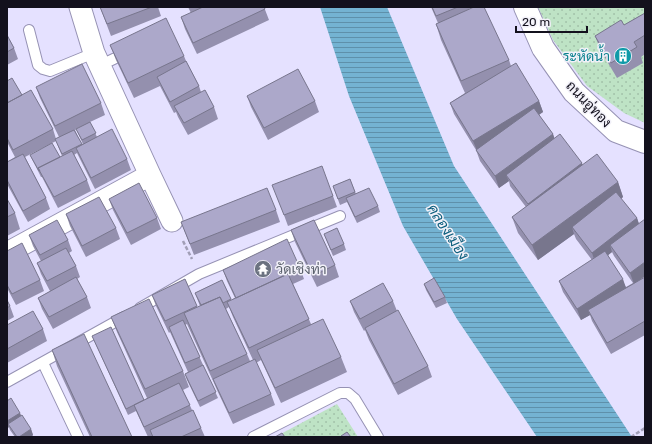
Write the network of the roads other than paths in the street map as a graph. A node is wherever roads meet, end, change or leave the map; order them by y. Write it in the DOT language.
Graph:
graph roads {
  1 [pos="80,7"];
  2 [pos="525,7"];
  3 [pos="30,30"];
  4 [pos="134,49"];
  5 [pos="96,59"];
  6 [pos="645,142"];
  7 [pos="150,175"];
  8 [pos="340,216"];
  9 [pos="172,220"];
  10 [pos="7,253"];
  11 [pos="43,363"];
  12 [pos="7,382"];
  13 [pos="78,437"];
  14 [pos="253,437"];
  15 [pos="378,437"];
  1 -- 5 [label="street"];
  2 -- 6 [label="main road, ถนนอู่ทอง"];
  3 -- 5 [label="lane"];
  4 -- 5 [label="lane"];
  5 -- 7 [label="street"];
  7 -- 9 [label="street"];
  7 -- 10 [label="street"];
  8 -- 11 [label="lane"];
  11 -- 12 [label="lane"];
  11 -- 13 [label="lane"];
  14 -- 15 [label="lane"];
}
